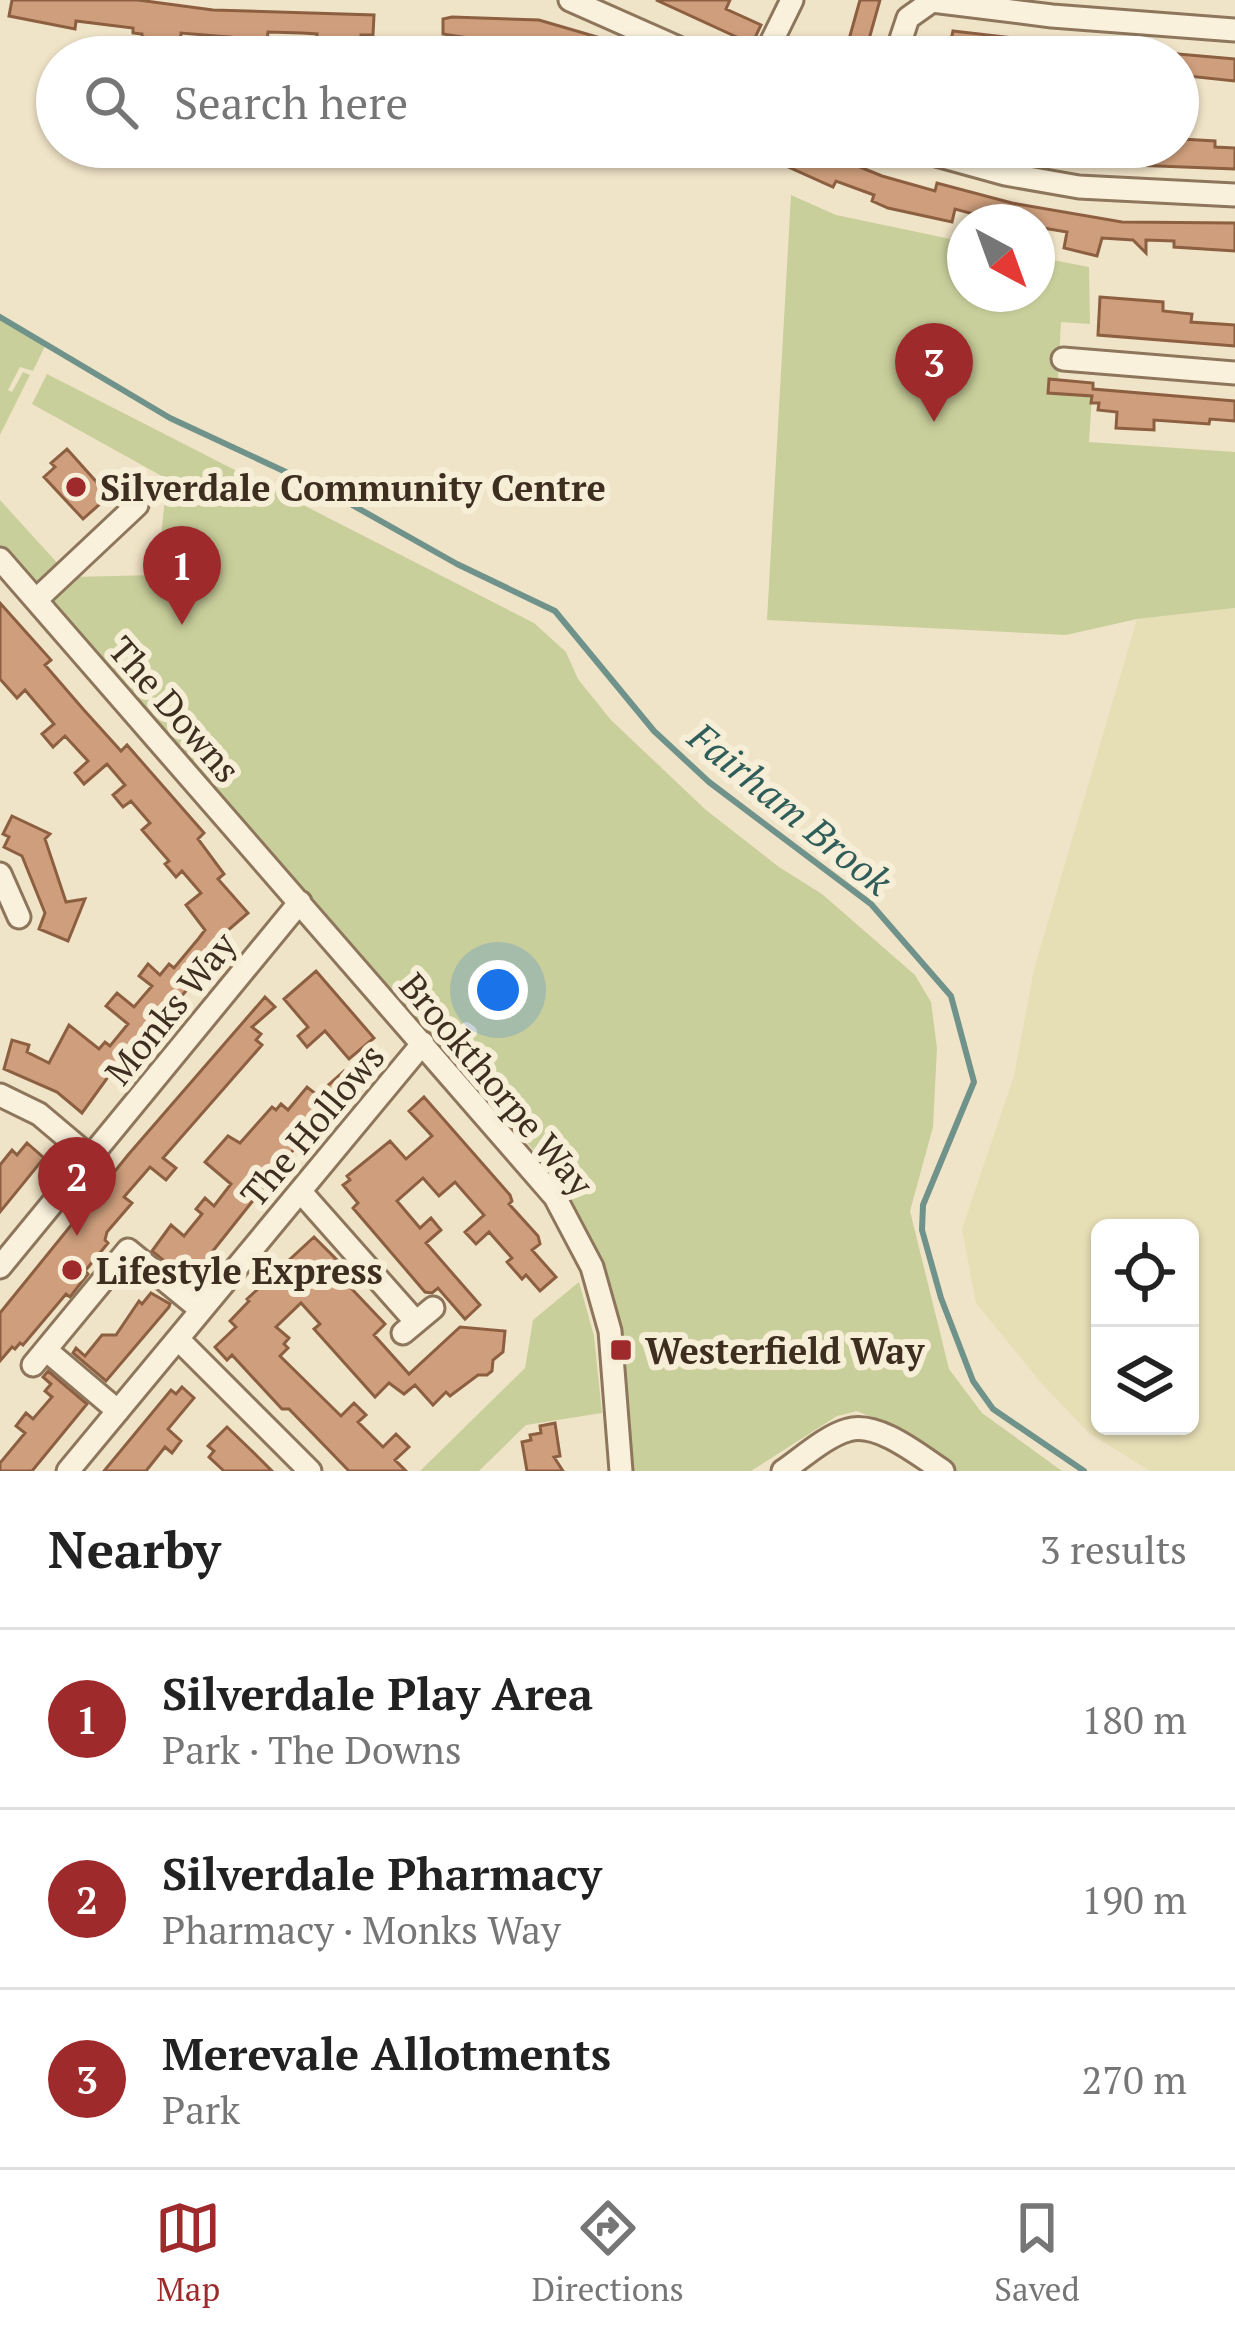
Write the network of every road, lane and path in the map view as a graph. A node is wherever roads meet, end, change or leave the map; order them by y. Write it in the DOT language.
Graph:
graph roads {
  1 [pos="570,0"];
  2 [pos="792,0"];
  3 [pos="1235,30"];
  4 [pos="651,36"];
  5 [pos="774,36"];
  6 [pos="902,36"];
  7 [pos="983,168"];
  8 [pos="1235,195"];
  9 [pos="1063,359"];
  10 [pos="1235,373"];
  11 [pos="137,505"];
  12 [pos="0,559"];
  13 [pos="36,600"];
  14 [pos="3,888"];
  15 [pos="300,902"];
  16 [pos="19,917"];
  17 [pos="423,1043"];
  18 [pos="0,1095"];
  19 [pos="90,1157"];
  20 [pos="300,1192"];
  21 [pos="0,1267"];
  22 [pos="201,1310"];
  23 [pos="418,1321"];
  24 [pos="178,1339"];
  25 [pos="118,1411"];
  26 [pos="68,1471"];
  27 [pos="310,1471"];
  28 [pos="621,1471"];
  29 [pos="783,1471"];
  30 [pos="943,1471"];
  1 -- 4 [label="street"];
  2 -- 5 [label="street"];
  3 -- 6 [label="street"];
  7 -- 8 [label="street"];
  9 -- 10 [label="street"];
  11 -- 13 [label="street"];
  12 -- 13 [label="street, The Downs"];
  13 -- 15 [label="street, The Downs"];
  14 -- 16 [label="street"];
  15 -- 17 [label="street, Brookthorpe Way"];
  15 -- 19 [label="street, Monks Way"];
  17 -- 20 [label="street, The Hollows"];
  17 -- 28 [label="street, Brookthorpe Way"];
  18 -- 19 [label="street"];
  19 -- 21 [label="street, Monks Way"];
  20 -- 22 [label="street, The Hollows"];
  20 -- 23 [label="street"];
  22 -- 24 [label="street, The Hollows"];
  22 -- 25 [label="street"];
  24 -- 25 [label="street, The Hollows"];
  24 -- 27 [label="street"];
  25 -- 26 [label="street, The Hollows"];
  29 -- 30 [label="street"];
}
